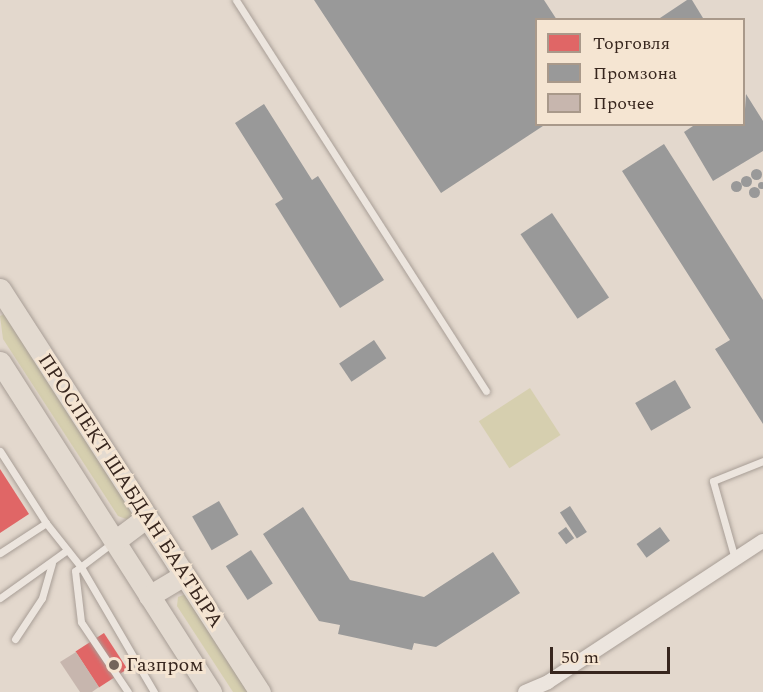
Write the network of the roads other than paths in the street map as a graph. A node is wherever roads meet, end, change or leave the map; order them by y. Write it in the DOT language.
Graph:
graph roads {
  1 [pos="236,0"];
  2 [pos="1,293"];
  3 [pos="0,362"];
  4 [pos="486,391"];
  5 [pos="0,452"];
  6 [pos="763,461"];
  7 [pos="146,518"];
  8 [pos="46,523"];
  9 [pos="115,541"];
  10 [pos="763,541"];
  11 [pos="66,551"];
  12 [pos="0,553"];
  13 [pos="735,559"];
  14 [pos="52,563"];
  15 [pos="81,567"];
  16 [pos="184,575"];
  17 [pos="149,597"];
  18 [pos="0,598"];
  19 [pos="15,639"];
  20 [pos="128,692"];
  21 [pos="154,692"];
  22 [pos="211,692"];
  23 [pos="260,692"];
  24 [pos="525,692"];
  1 -- 4 [label="lane"];
  2 -- 7 [label="main road, ПРОСПЕКТ ШАБДАН БААТЫРА"];
  3 -- 9 [label="main road, ПРОСПЕКТ ШАБДАН БААТЫРА"];
  5 -- 8 [label="lane"];
  6 -- 13 [label="lane"];
  7 -- 9 [label="main road"];
  7 -- 16 [label="main road, ПРОСПЕКТ ШАБДАН БААТЫРА"];
  8 -- 11 [label="lane"];
  8 -- 12 [label="lane"];
  9 -- 15 [label="lane"];
  9 -- 17 [label="main road, ПРОСПЕКТ ШАБДАН БААТЫРА"];
  10 -- 13 [label="street"];
  11 -- 14 [label="lane"];
  11 -- 15 [label="lane"];
  13 -- 24 [label="street"];
  14 -- 18 [label="lane"];
  14 -- 19 [label="lane"];
  15 -- 20 [label="lane"];
  15 -- 21 [label="lane"];
  16 -- 17 [label="main road"];
  16 -- 23 [label="main road, ПРОСПЕКТ ШАБДАН БААТЫРА"];
  17 -- 22 [label="main road, ПРОСПЕКТ ШАБДАН БААТЫРА"];
}
